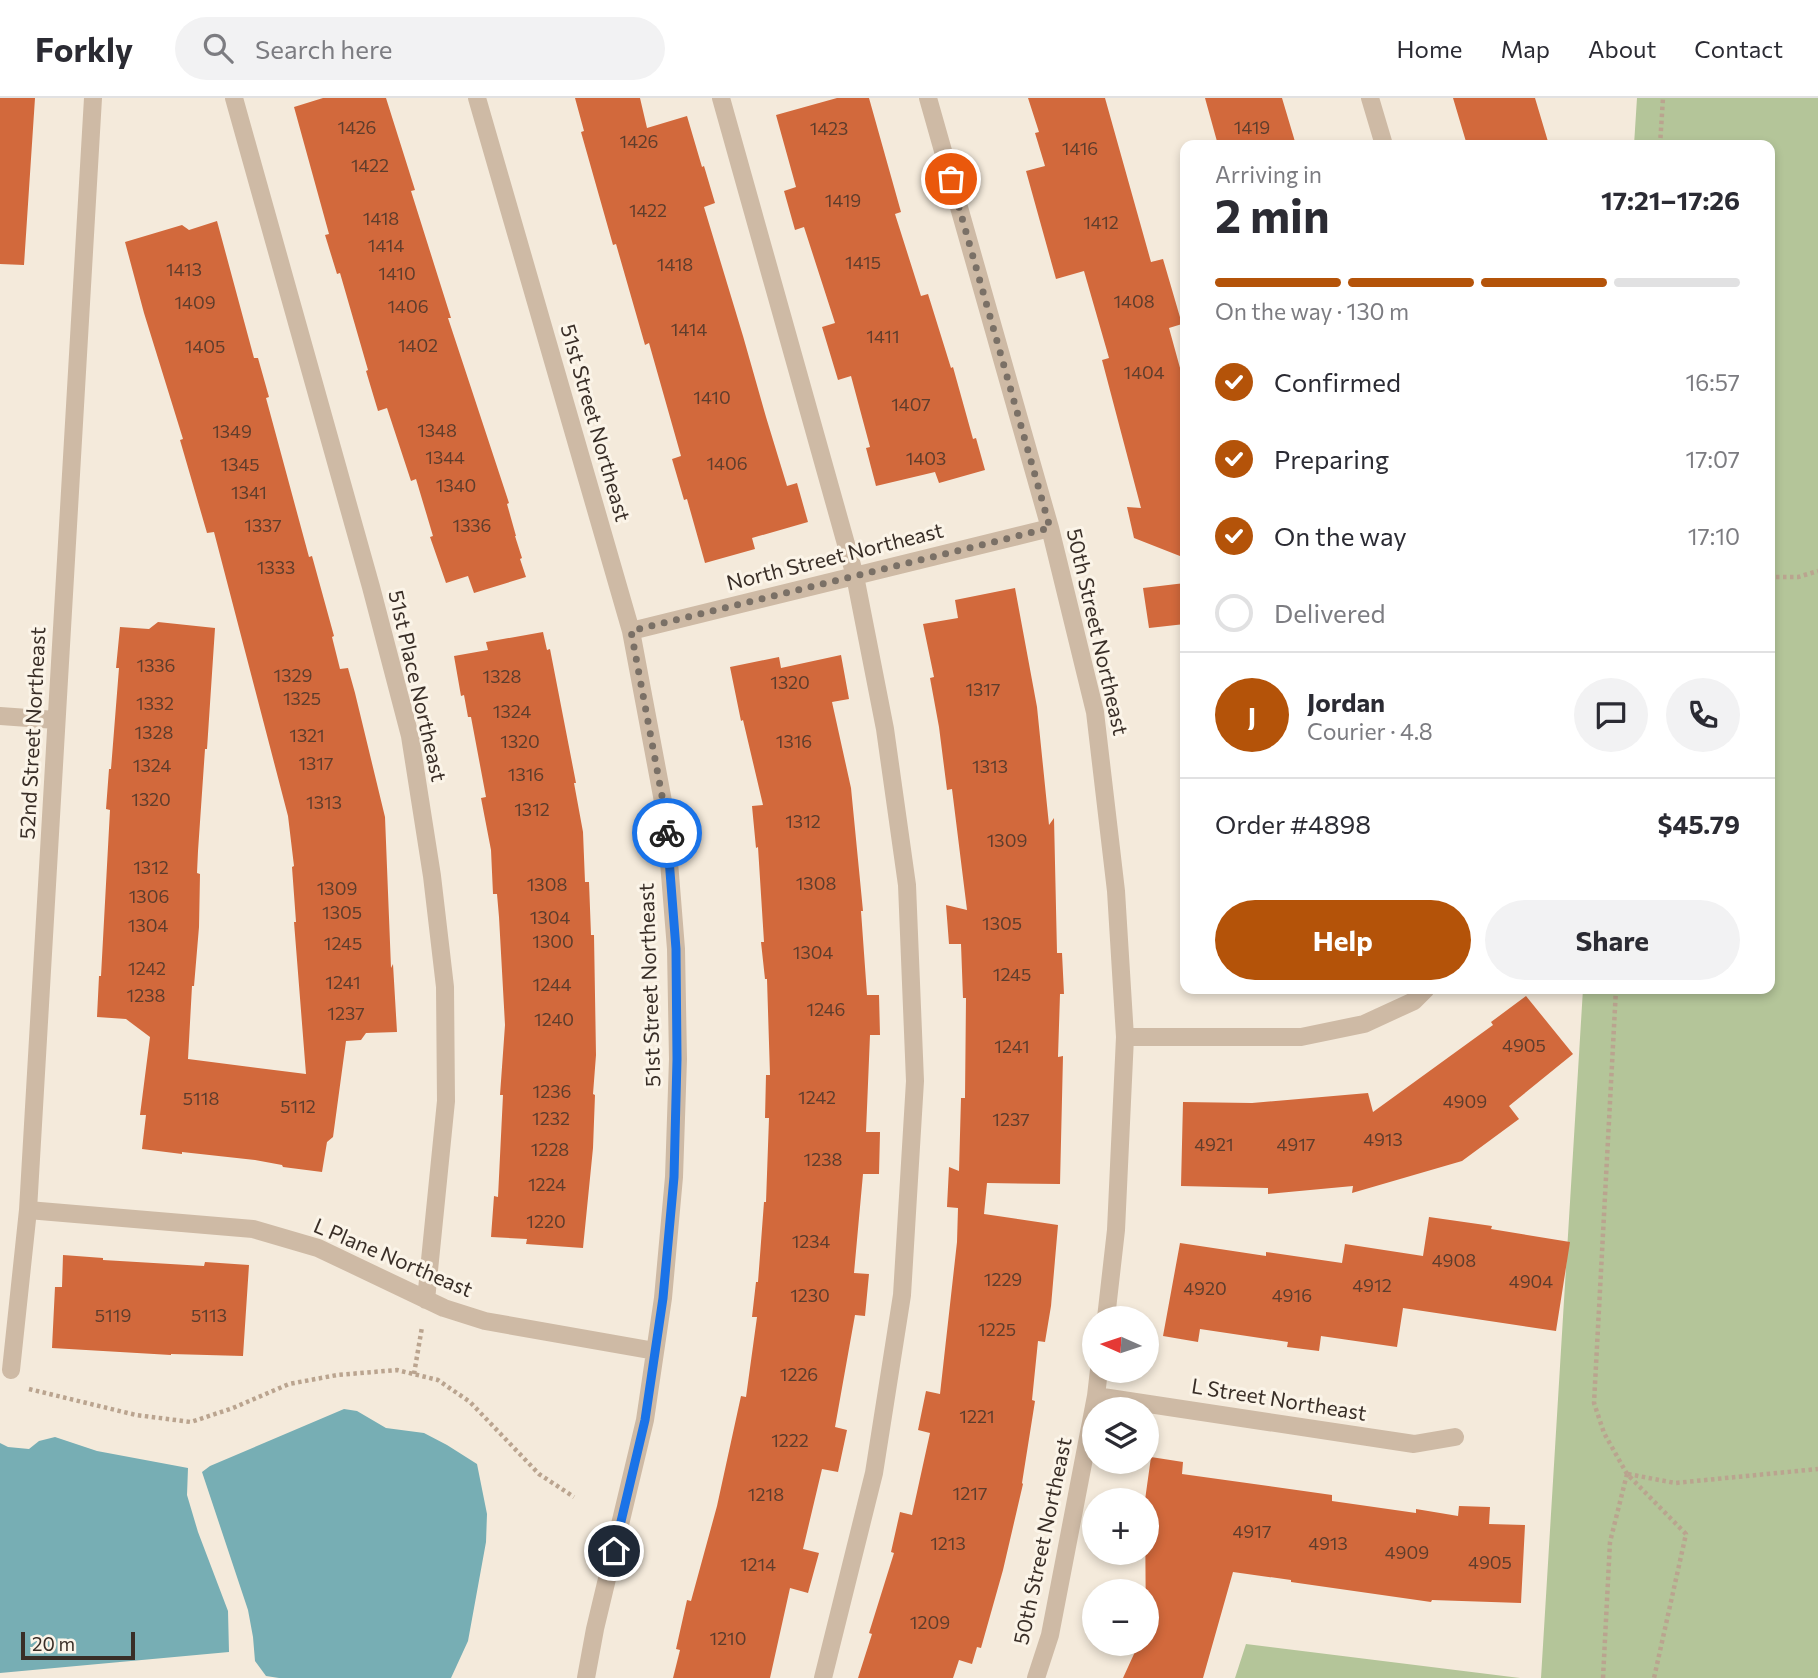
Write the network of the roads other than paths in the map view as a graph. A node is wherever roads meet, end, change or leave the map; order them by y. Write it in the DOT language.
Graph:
graph roads {
  1 [pos="93,98"];
  2 [pos="234,98"];
  3 [pos="477,98"];
  4 [pos="721,98"];
  5 [pos="928,98"];
  6 [pos="1370,98"];
  7 [pos="1383,140"];
  8 [pos="1050,528"];
  9 [pos="855,576"];
  10 [pos="631,631"];
  11 [pos="0,716"];
  12 [pos="57,720"];
  13 [pos="1421,994"];
  14 [pos="1125,1037"];
  15 [pos="28,1210"];
  16 [pos="426,1300"];
  17 [pos="1107,1306"];
  18 [pos="655,1351"];
  19 [pos="11,1370"];
  20 [pos="1097,1383"];
  21 [pos="1096,1395"];
  22 [pos="1455,1437"];
  23 [pos="586,1678"];
  24 [pos="823,1678"];
  25 [pos="1036,1678"];
  1 -- 12 [label="street, 52nd Street Northeast"];
  2 -- 16 [label="street, 51st Place Northeast"];
  3 -- 10 [label="street, 51st Street Northeast"];
  4 -- 9 [label="street"];
  5 -- 8 [label="street, 50th Street Northeast"];
  6 -- 7 [label="street"];
  8 -- 9 [label="street, North Street Northeast"];
  8 -- 14 [label="street, 50th Street Northeast"];
  9 -- 10 [label="street, North Street Northeast"];
  9 -- 24 [label="street"];
  10 -- 18 [label="street, 51st Street Northeast"];
  11 -- 12 [label="street"];
  12 -- 15 [label="street, 52nd Street Northeast"];
  13 -- 14 [label="street"];
  14 -- 17 [label="street, 50th Street Northeast"];
  15 -- 16 [label="street, L Plane Northeast"];
  15 -- 19 [label="street, 52nd Street Northeast"];
  16 -- 18 [label="street, L Plane Northeast"];
  18 -- 23 [label="street, 51st Street Northeast"];
  20 -- 21 [label="street, 50th Street Northeast"];
  21 -- 22 [label="street, L Street Northeast"];
  21 -- 25 [label="street, 50th Street Northeast"];
}
